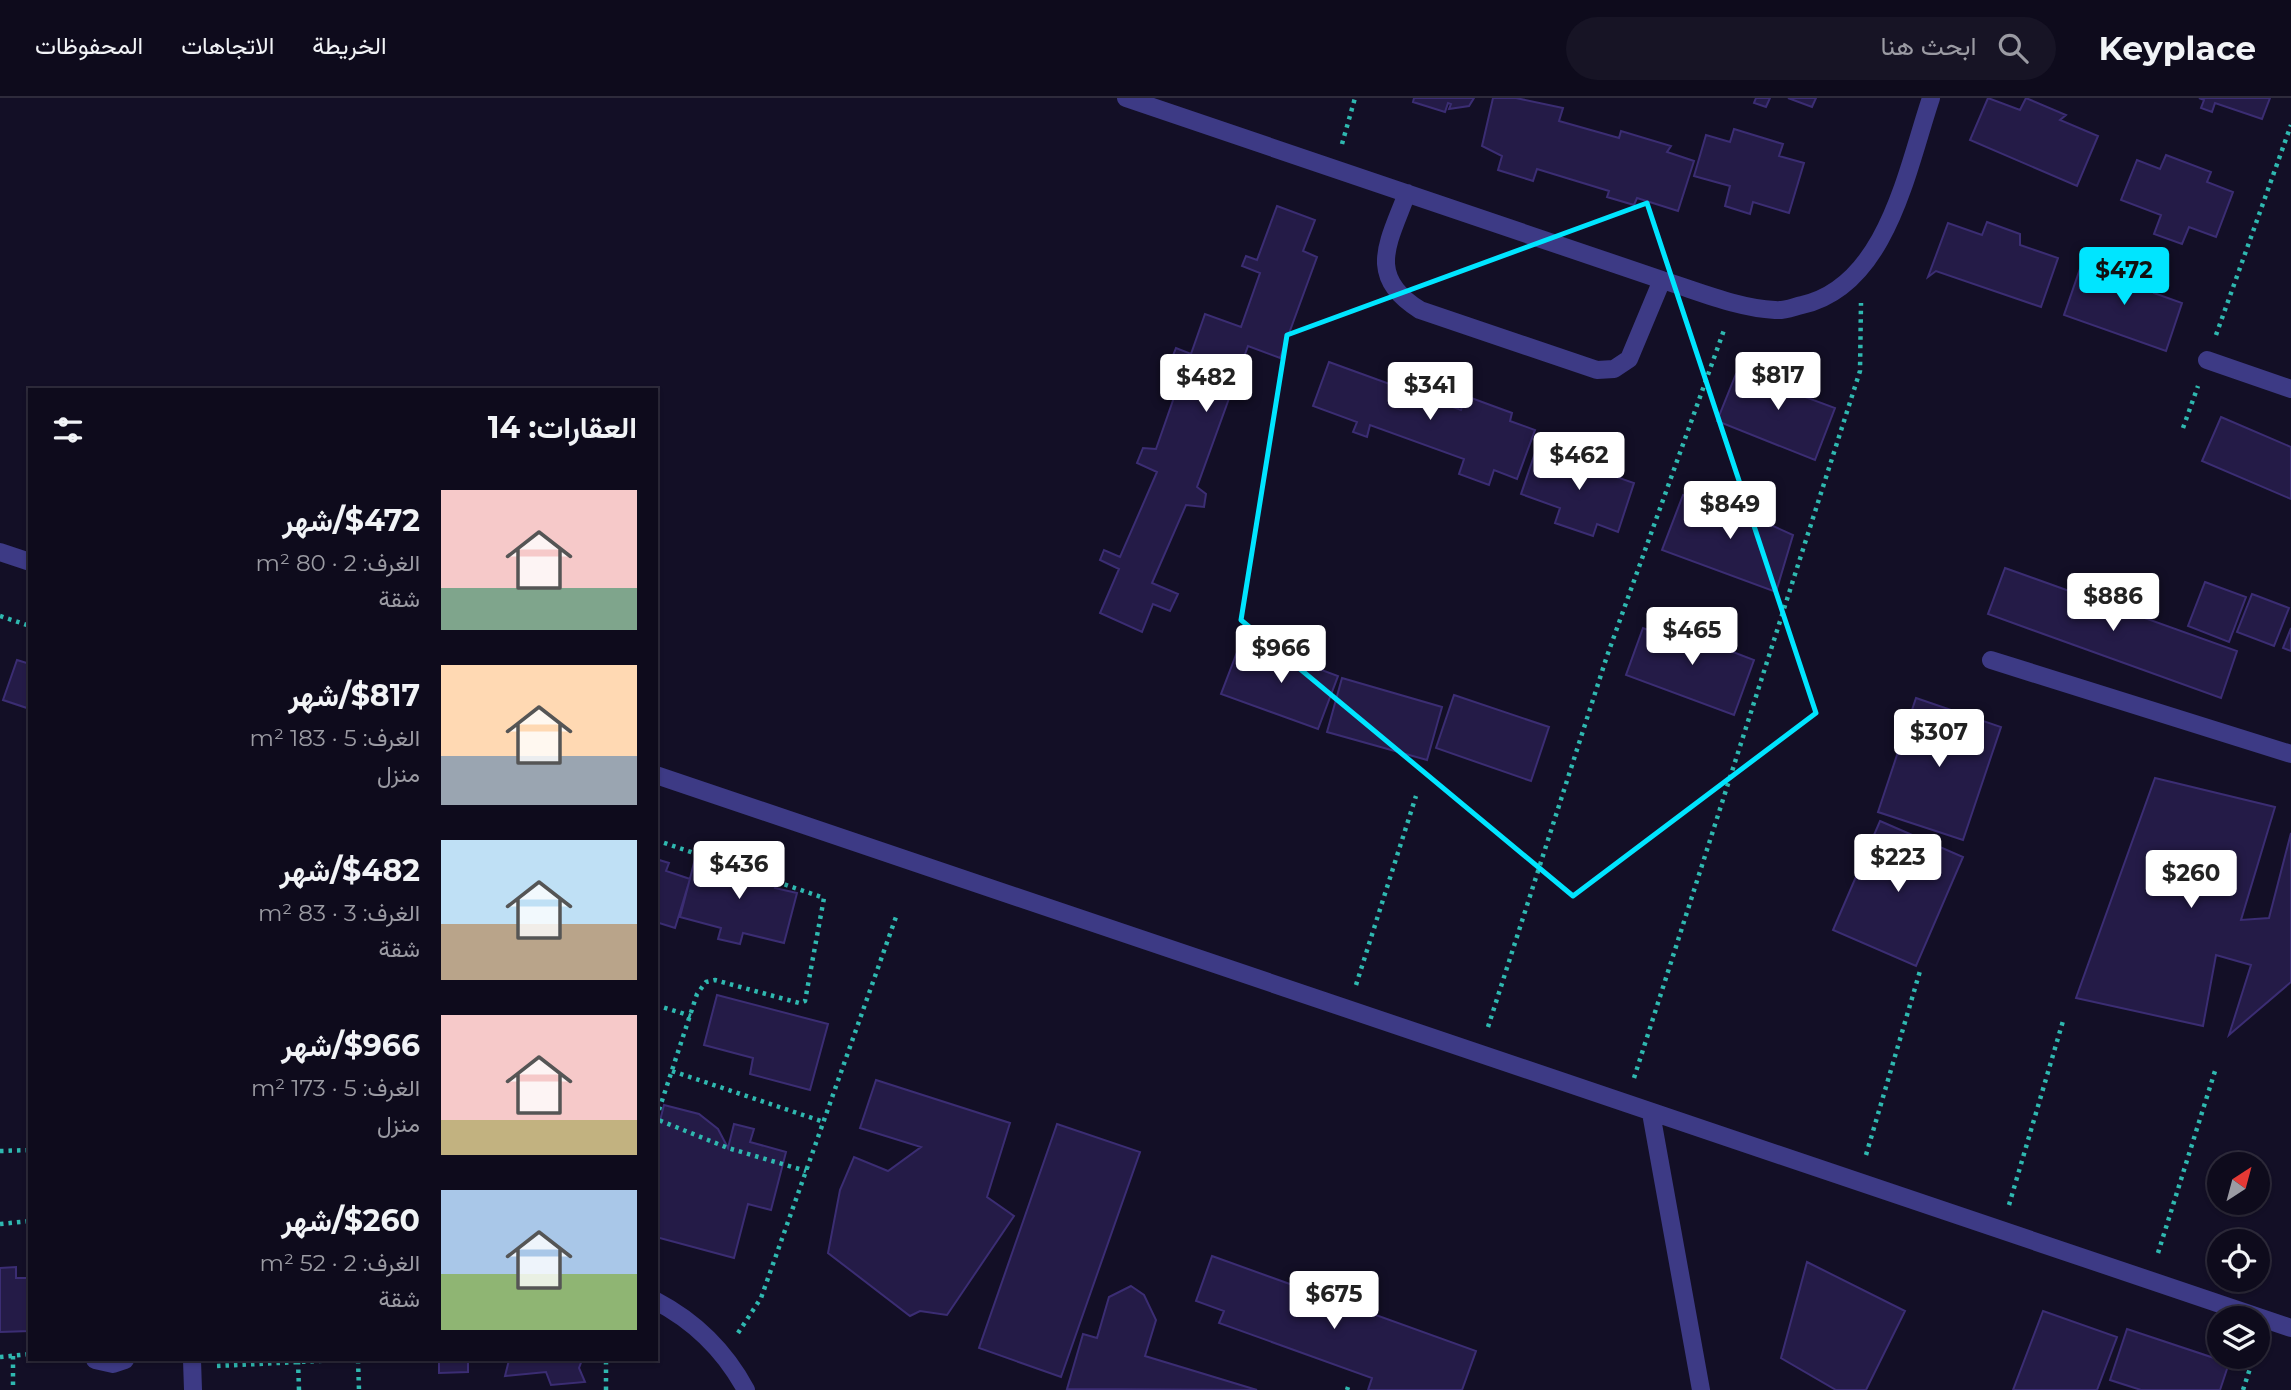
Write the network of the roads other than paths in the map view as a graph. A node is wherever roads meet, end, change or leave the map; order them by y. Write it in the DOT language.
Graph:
graph roads {
  1 [pos="1126,98"];
  2 [pos="1931,98"];
  3 [pos="1407,193"];
  4 [pos="1662,280"];
  5 [pos="2207,360"];
  6 [pos="2291,389"];
  7 [pos="0,552"];
  8 [pos="28,561"];
  9 [pos="1991,660"];
  10 [pos="2291,754"];
  11 [pos="658,776"];
  12 [pos="1651,1112"];
  13 [pos="658,1302"];
  14 [pos="2291,1328"];
  15 [pos="100,1361"];
  16 [pos="122,1361"];
  17 [pos="192,1363"];
  18 [pos="193,1390"];
  19 [pos="746,1390"];
  20 [pos="1701,1390"];
  1 -- 3 [label="street"];
  2 -- 4 [label="street"];
  3 -- 4 [label="street"];
  3 -- 4 [label="street"];
  5 -- 6 [label="street"];
  7 -- 8 [label="street"];
  9 -- 10 [label="street"];
  11 -- 12 [label="street"];
  12 -- 14 [label="street"];
  12 -- 20 [label="street"];
  13 -- 19 [label="street"];
  15 -- 16 [label="street"];
  17 -- 18 [label="street"];
}
